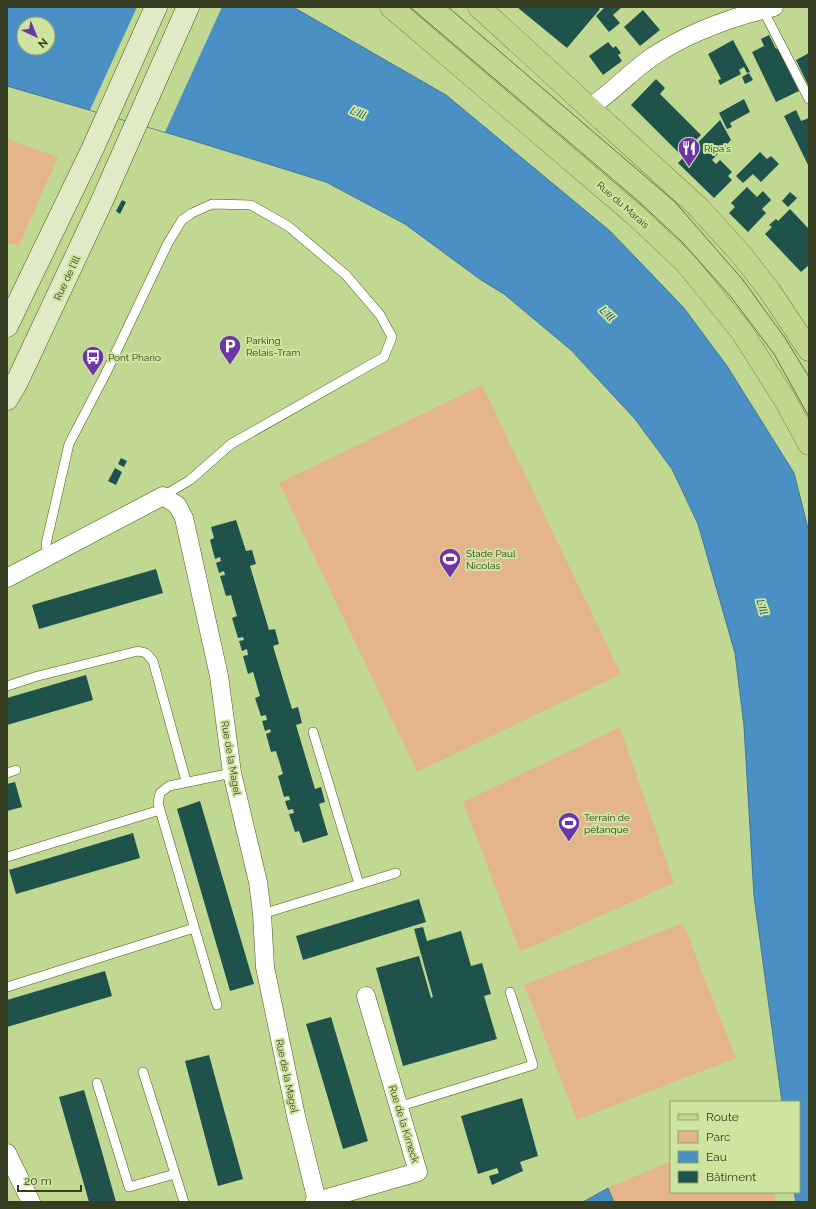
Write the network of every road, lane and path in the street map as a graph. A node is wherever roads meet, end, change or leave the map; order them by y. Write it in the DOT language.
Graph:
graph roads {
  1 [pos="156,7"];
  2 [pos="188,7"];
  3 [pos="392,7"];
  4 [pos="479,7"];
  5 [pos="769,8"];
  6 [pos="809,99"];
  7 [pos="590,107"];
  8 [pos="7,326"];
  9 [pos="809,350"];
  10 [pos="7,399"];
  11 [pos="809,444"];
  12 [pos="164,496"];
  13 [pos="48,555"];
  14 [pos="7,578"];
  15 [pos="7,686"];
  16 [pos="313,732"];
  17 [pos="16,770"];
  18 [pos="7,773"];
  19 [pos="232,773"];
  20 [pos="186,781"];
  21 [pos="160,810"];
  22 [pos="7,857"];
  23 [pos="396,873"];
  24 [pos="359,884"];
  25 [pos="262,914"];
  26 [pos="194,928"];
  27 [pos="7,987"];
  28 [pos="510,992"];
  29 [pos="366,996"];
  30 [pos="217,1005"];
  31 [pos="143,1072"];
  32 [pos="97,1083"];
  33 [pos="398,1107"];
  34 [pos="7,1153"];
  35 [pos="175,1174"];
  36 [pos="31,1202"];
  37 [pos="184,1202"];
  38 [pos="315,1202"];
  1 -- 8 [label="main road"];
  2 -- 10 [label="main road, Rue de l'Ill"];
  3 -- 11 [label="main road, Rue du Marais"];
  4 -- 7 [label="main road"];
  5 -- 6 [label="lane"];
  5 -- 7 [label="street"];
  7 -- 9 [label="main road"];
  12 -- 13 [label="street"];
  12 -- 13 [label="lane"];
  12 -- 19 [label="street, Rue de la Magel"];
  13 -- 14 [label="street"];
  15 -- 20 [label="lane"];
  16 -- 24 [label="lane"];
  17 -- 18 [label="lane"];
  19 -- 20 [label="lane"];
  19 -- 25 [label="street, Rue de la Magel"];
  20 -- 21 [label="lane"];
  21 -- 22 [label="lane"];
  21 -- 26 [label="lane"];
  23 -- 24 [label="lane"];
  24 -- 25 [label="lane"];
  25 -- 38 [label="street, Rue de la Magel"];
  26 -- 27 [label="lane"];
  26 -- 30 [label="lane"];
  28 -- 33 [label="lane"];
  29 -- 33 [label="street, Rue de la Kirneck"];
  31 -- 35 [label="lane"];
  32 -- 35 [label="lane"];
  33 -- 38 [label="street, Rue de la Kirneck"];
  34 -- 36 [label="street"];
  35 -- 37 [label="lane"];
}
